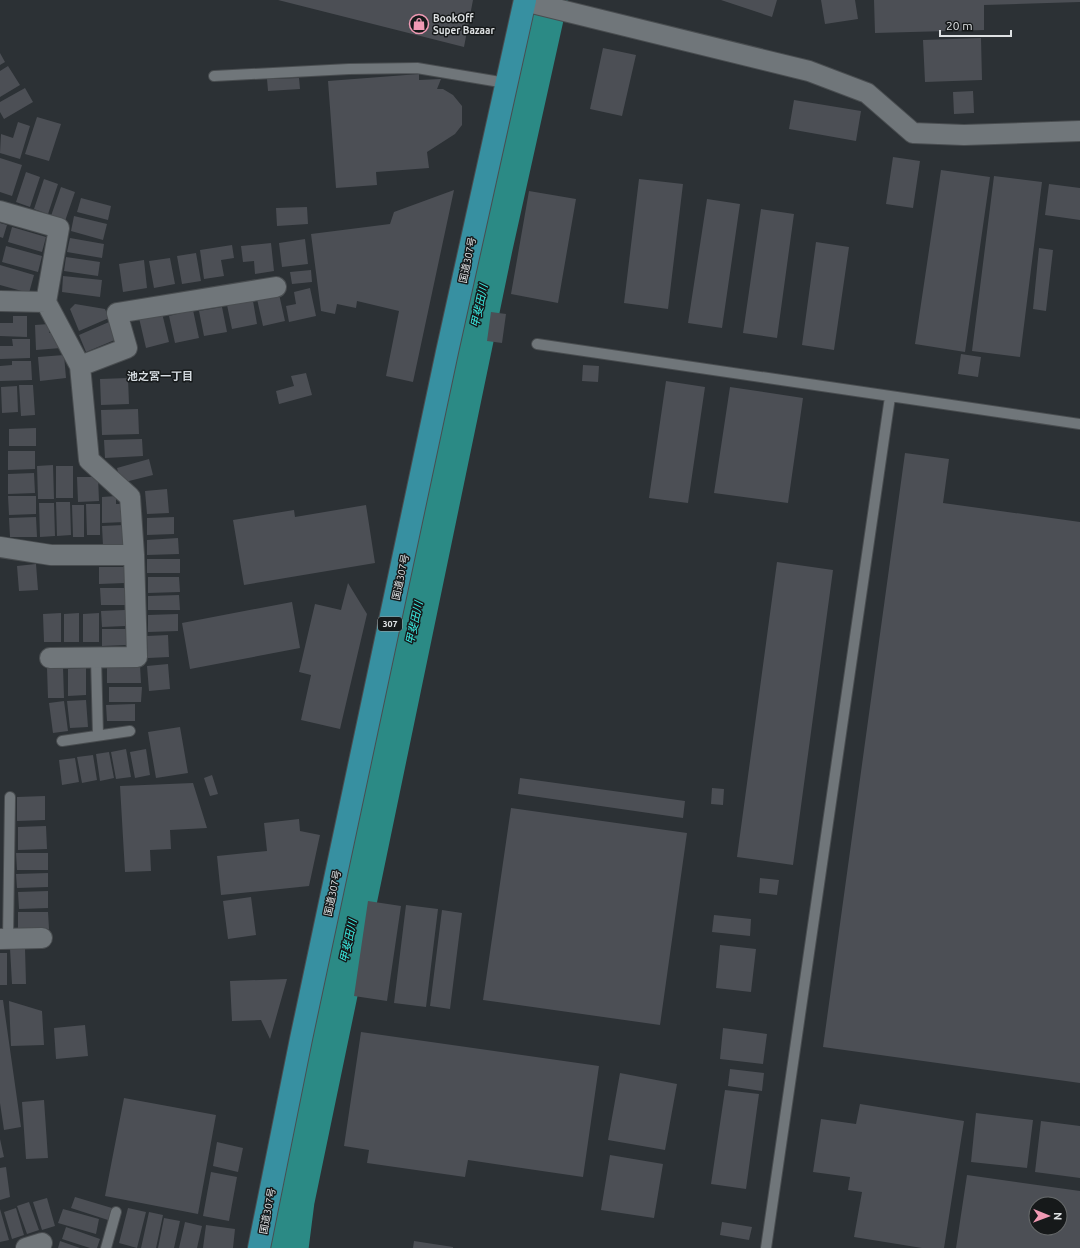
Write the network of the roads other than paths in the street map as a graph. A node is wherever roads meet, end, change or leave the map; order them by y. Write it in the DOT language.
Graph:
graph roads {
  1 [pos="525,0"];
  2 [pos="214,76"];
  3 [pos="506,83"];
  4 [pos="1080,131"];
  5 [pos="0,211"];
  6 [pos="276,287"];
  7 [pos="0,301"];
  8 [pos="46,302"];
  9 [pos="537,344"];
  10 [pos="80,366"];
  11 [pos="890,397"];
  12 [pos="1080,424"];
  13 [pos="0,547"];
  14 [pos="134,555"];
  15 [pos="50,658"];
  16 [pos="96,658"];
  17 [pos="130,731"];
  18 [pos="98,735"];
  19 [pos="62,741"];
  20 [pos="10,797"];
  21 [pos="5,838"];
  22 [pos="4,938"];
  23 [pos="42,938"];
  24 [pos="116,1212"];
  25 [pos="106,1248"];
  26 [pos="259,1248"];
  27 [pos="766,1248"];
  1 -- 3 [label="highway, 国道307号 / 307"];
  1 -- 4 [label="street"];
  2 -- 3 [label="lane"];
  3 -- 26 [label="highway, 国道307号 / 307"];
  5 -- 8 [label="street"];
  6 -- 10 [label="street"];
  7 -- 8 [label="street"];
  8 -- 10 [label="street"];
  9 -- 11 [label="lane"];
  10 -- 14 [label="street"];
  11 -- 12 [label="lane"];
  11 -- 27 [label="lane"];
  13 -- 14 [label="street"];
  14 -- 16 [label="street"];
  15 -- 16 [label="street"];
  16 -- 18 [label="lane"];
  17 -- 18 [label="lane"];
  18 -- 19 [label="lane"];
  20 -- 21 [label="lane"];
  21 -- 22 [label="lane"];
  22 -- 23 [label="street"];
  24 -- 25 [label="lane"];
}
